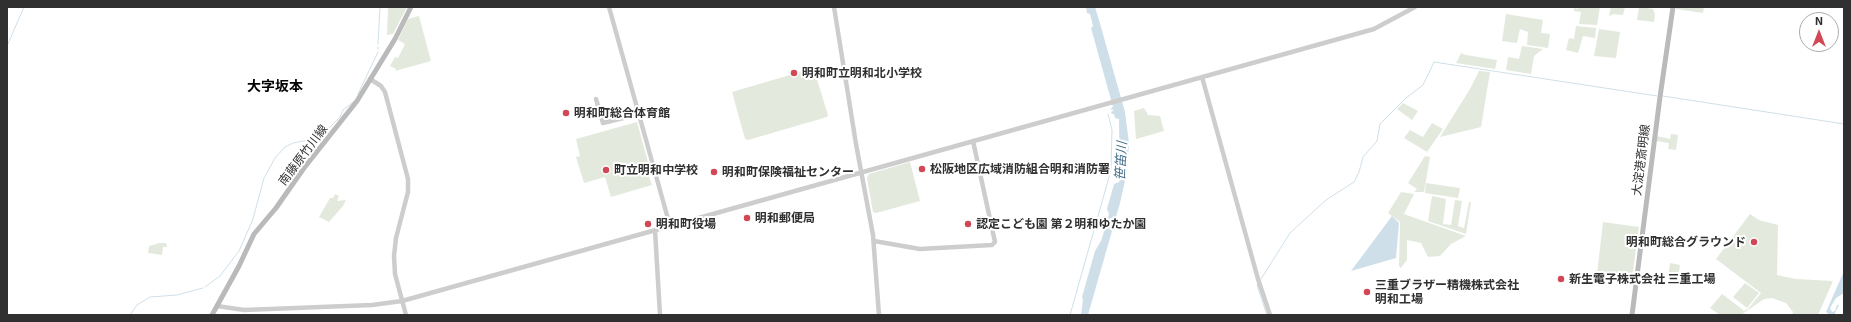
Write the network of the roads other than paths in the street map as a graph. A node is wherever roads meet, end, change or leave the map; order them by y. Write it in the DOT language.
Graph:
graph roads {
  1 [pos="411,7"];
  2 [pos="609,7"];
  3 [pos="834,7"];
  4 [pos="1415,7"];
  5 [pos="1673,7"];
  6 [pos="1202,77"];
  7 [pos="370,79"];
  8 [pos="596,99"];
  9 [pos="638,114"];
  10 [pos="973,141"];
  11 [pos="862,173"];
  12 [pos="670,226"];
  13 [pos="655,230"];
  14 [pos="874,241"];
  15 [pos="402,301"];
  16 [pos="217,306"];
  17 [pos="212,315"];
  18 [pos="406,315"];
  19 [pos="660,315"];
  20 [pos="879,315"];
  21 [pos="1270,315"];
  22 [pos="1632,315"];
  1 -- 7 [label="main road, 南藤原竹川線"];
  2 -- 9 [label="street"];
  3 -- 11 [label="street"];
  4 -- 6 [label="street"];
  5 -- 22 [label="main road, 大淀港斎明線"];
  6 -- 10 [label="street"];
  6 -- 21 [label="street"];
  7 -- 15 [label="street"];
  7 -- 16 [label="main road, 南藤原竹川線"];
  8 -- 9 [label="street"];
  9 -- 12 [label="street"];
  10 -- 11 [label="street"];
  10 -- 14 [label="street"];
  11 -- 12 [label="street"];
  11 -- 14 [label="street"];
  12 -- 13 [label="street"];
  13 -- 15 [label="street"];
  13 -- 19 [label="street"];
  14 -- 20 [label="street"];
  15 -- 16 [label="street"];
  15 -- 18 [label="street"];
  16 -- 17 [label="main road, 南藤原竹川線"];
}
